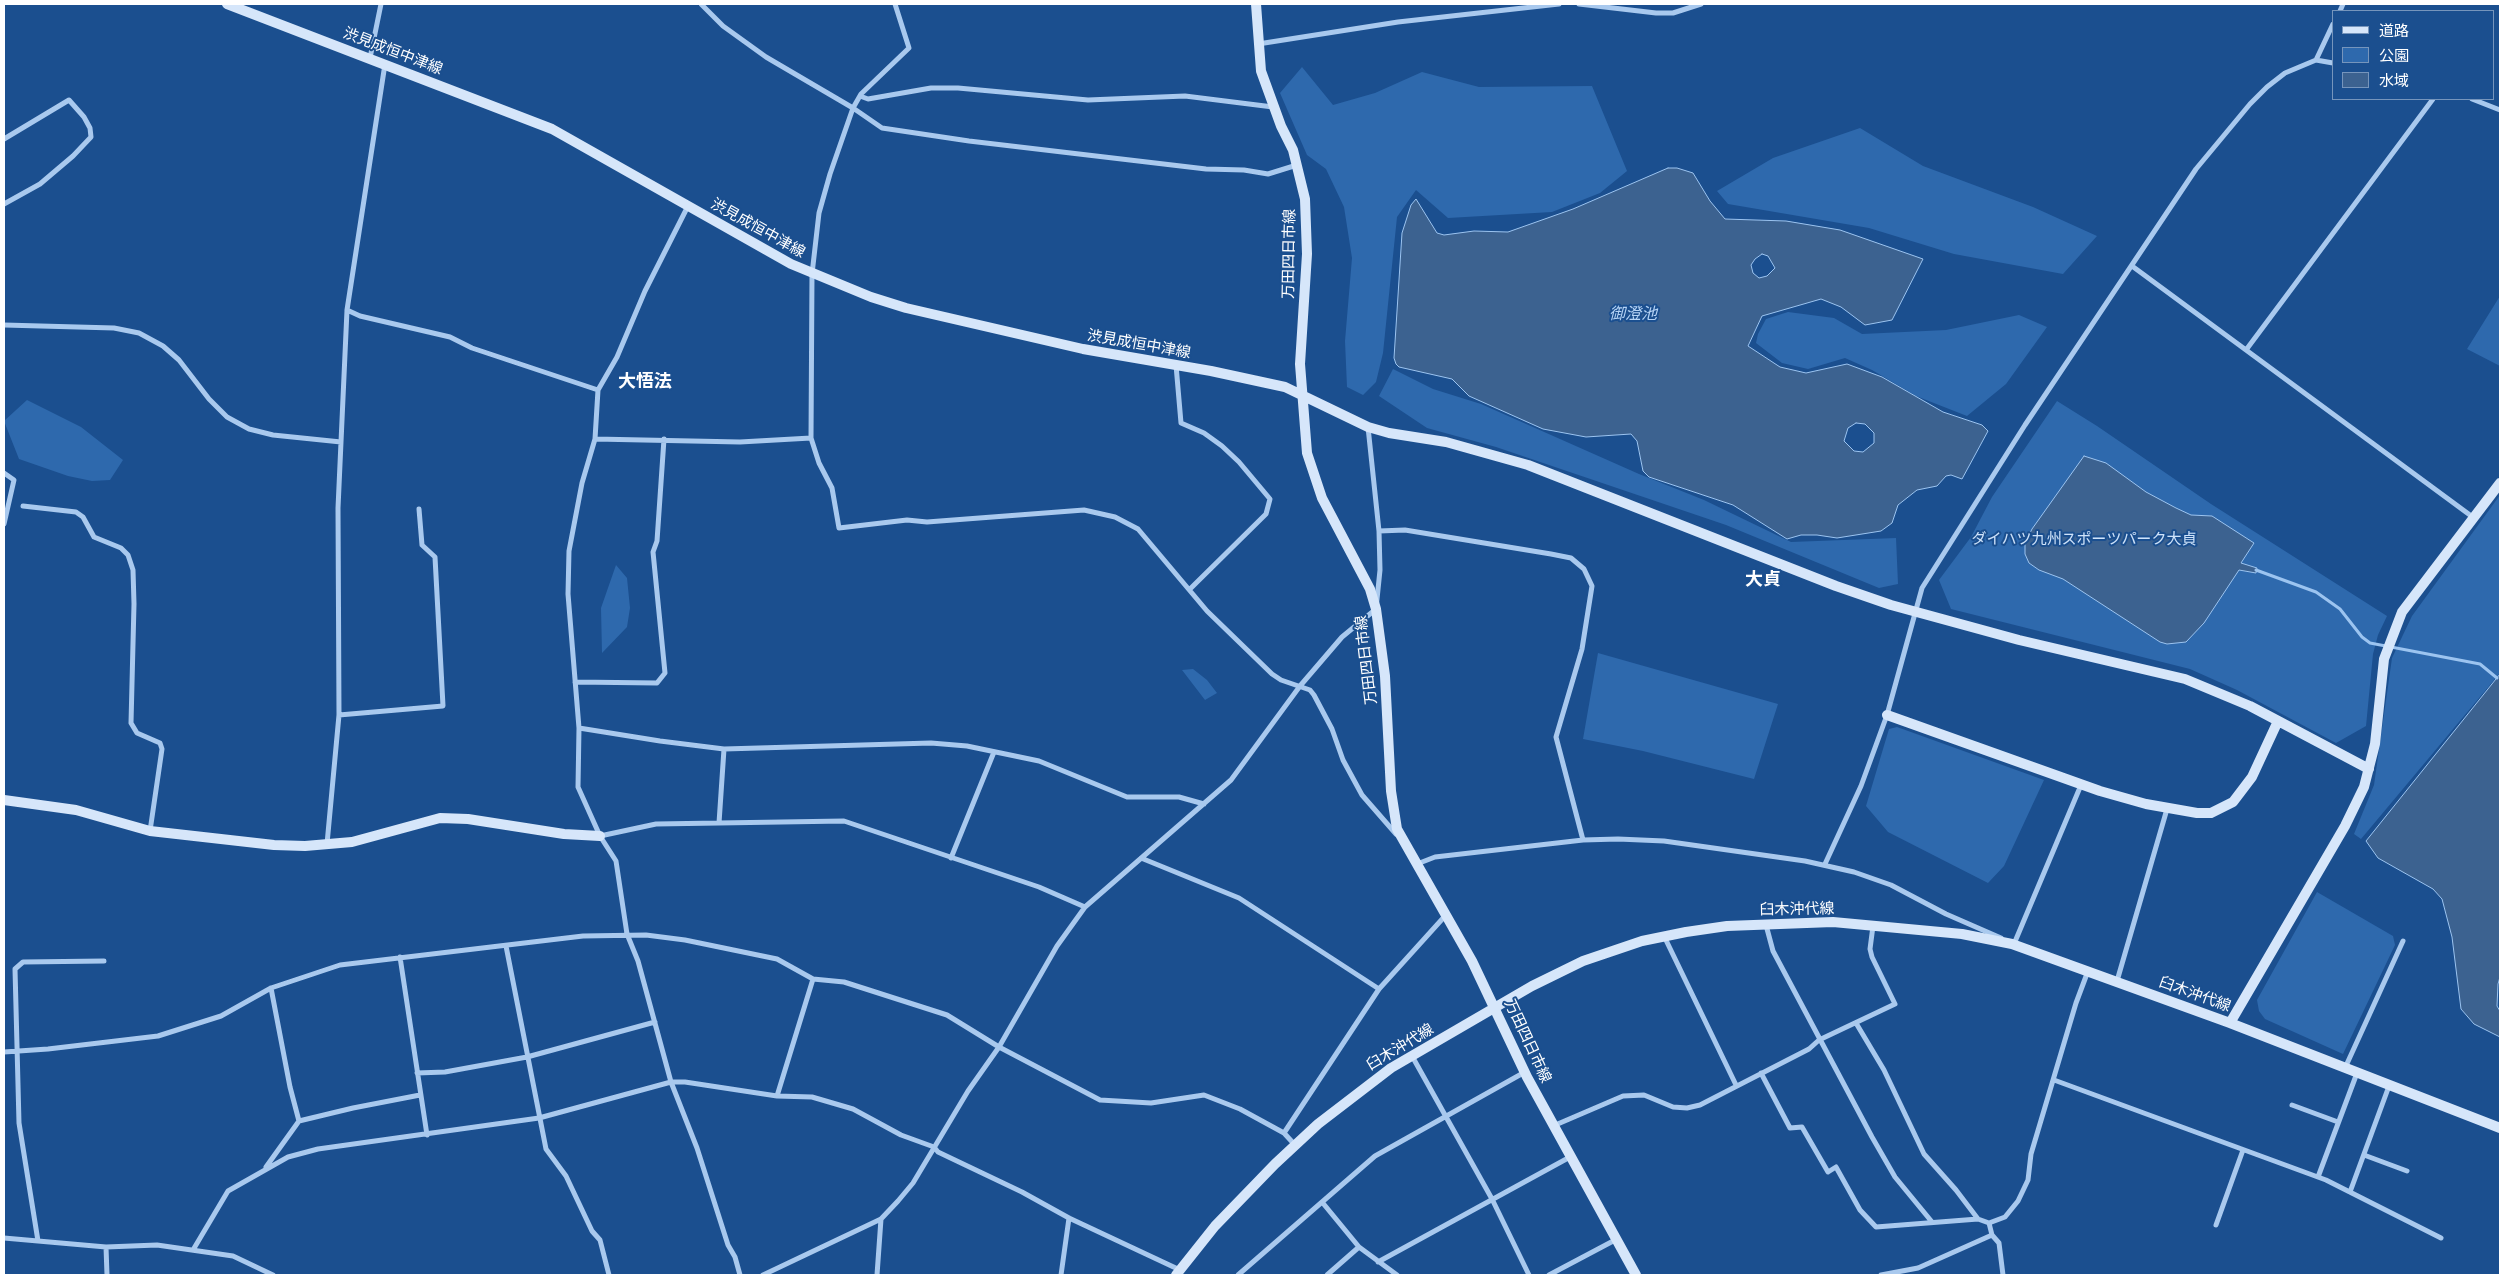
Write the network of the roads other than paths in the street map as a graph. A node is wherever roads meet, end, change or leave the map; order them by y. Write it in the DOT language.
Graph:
graph roads {
  1 [pos="227,4"];
  2 [pos="381,4"];
  3 [pos="702,4"];
  4 [pos="895,4"];
  5 [pos="1256,4"];
  6 [pos="1559,4"];
  7 [pos="1579,4"];
  8 [pos="1701,4"];
  9 [pos="1689,6"];
  10 [pos="2332,26"];
  11 [pos="1257,44"];
  12 [pos="370,58"];
  13 [pos="2316,60"];
  14 [pos="2332,63"];
  15 [pos="385,64"];
  16 [pos="860,96"];
  17 [pos="2432,100"];
  18 [pos="2475,100"];
  19 [pos="1273,107"];
  20 [pos="853,108"];
  21 [pos="2500,110"];
  22 [pos="4,139"];
  23 [pos="1298,165"];
  24 [pos="4,204"];
  25 [pos="688,206"];
  26 [pos="2132,266"];
  27 [pos="812,274"];
  28 [pos="348,310"];
  29 [pos="4,325"];
  30 [pos="2246,350"];
  31 [pos="1176,366"];
  32 [pos="598,390"];
  33 [pos="1303,396"];
  34 [pos="1368,428"];
  35 [pos="811,438"];
  36 [pos="594,439"];
  37 [pos="664,439"];
  38 [pos="341,442"];
  39 [pos="4,473"];
  40 [pos="2500,483"];
  41 [pos="23,506"];
  42 [pos="419,509"];
  43 [pos="2474,518"];
  44 [pos="4,524"];
  45 [pos="1379,531"];
  46 [pos="1190,589"];
  47 [pos="1376,609"];
  48 [pos="1915,611"];
  49 [pos="575,682"];
  50 [pos="1300,686"];
  51 [pos="339,715"];
  52 [pos="1887,715"];
  53 [pos="2278,721"];
  54 [pos="579,728"];
  55 [pos="724,749"];
  56 [pos="994,752"];
  57 [pos="2368,769"];
  58 [pos="2081,785"];
  59 [pos="4,800"];
  60 [pos="1204,804"];
  61 [pos="2167,809"];
  62 [pos="719,824"];
  63 [pos="150,831"];
  64 [pos="600,836"];
  65 [pos="1401,839"];
  66 [pos="1583,840"];
  67 [pos="328,845"];
  68 [pos="951,858"];
  69 [pos="1140,858"];
  70 [pos="1417,864"];
  71 [pos="1825,864"];
  72 [pos="1085,906"];
  73 [pos="1445,916"];
  74 [pos="1765,924"];
  75 [pos="1873,926"];
  76 [pos="627,934"];
  77 [pos="1664,936"];
  78 [pos="2403,941"];
  79 [pos="2015,945"];
  80 [pos="506,946"];
  81 [pos="400,958"];
  82 [pos="104,961"];
  83 [pos="2088,970"];
  84 [pos="813,979"];
  85 [pos="2117,980"];
  86 [pos="271,988"];
  87 [pos="1379,989"];
  88 [pos="1496,1008"];
  89 [pos="655,1022"];
  90 [pos="1856,1023"];
  91 [pos="2230,1023"];
  92 [pos="1819,1040"];
  93 [pos="999,1046"];
  94 [pos="16,1051"];
  95 [pos="4,1052"];
  96 [pos="1412,1056"];
  97 [pos="527,1058"];
  98 [pos="2344,1068"];
  99 [pos="1525,1072"];
  100 [pos="417,1073"];
  101 [pos="1761,1073"];
  102 [pos="2357,1073"];
  103 [pos="2054,1080"];
  104 [pos="671,1082"];
  105 [pos="1736,1086"];
  106 [pos="2389,1086"];
  107 [pos="420,1096"];
  108 [pos="777,1096"];
  109 [pos="2292,1105"];
  110 [pos="1447,1117"];
  111 [pos="539,1118"];
  112 [pos="299,1122"];
  113 [pos="2338,1122"];
  114 [pos="1553,1126"];
  115 [pos="2500,1128"];
  116 [pos="1284,1133"];
  117 [pos="427,1135"];
  118 [pos="1295,1145"];
  119 [pos="934,1147"];
  120 [pos="2243,1150"];
  121 [pos="2364,1155"];
  122 [pos="1570,1157"];
  123 [pos="265,1169"];
  124 [pos="2407,1171"];
  125 [pos="2318,1177"];
  126 [pos="2350,1192"];
  127 [pos="1492,1199"];
  128 [pos="1322,1202"];
  129 [pos="1069,1218"];
  130 [pos="881,1219"];
  131 [pos="1978,1219"];
  132 [pos="1932,1222"];
  133 [pos="1989,1223"];
  134 [pos="2216,1225"];
  135 [pos="1992,1235"];
  136 [pos="4,1238"];
  137 [pos="2441,1238"];
  138 [pos="1617,1239"];
  139 [pos="38,1241"];
  140 [pos="106,1247"];
  141 [pos="1359,1247"];
  142 [pos="193,1250"];
  143 [pos="1378,1262"];
  144 [pos="1178,1273"];
  145 [pos="107,1275"];
  146 [pos="273,1275"];
  147 [pos="609,1275"];
  148 [pos="740,1275"];
  149 [pos="763,1275"];
  150 [pos="877,1275"];
  151 [pos="1061,1275"];
  152 [pos="1238,1275"];
  153 [pos="1327,1275"];
  154 [pos="1397,1275"];
  155 [pos="1530,1275"];
  156 [pos="1548,1275"];
  157 [pos="1636,1275"];
  158 [pos="1881,1275"];
  159 [pos="2003,1275"];
  1 -- 12 [label="main road, 渋見成恒中津線"];
  2 -- 12 [label="street"];
  3 -- 20 [label="street"];
  4 -- 16 [label="street"];
  5 -- 11 [label="main road, 万田四日市線"];
  6 -- 11 [label="street"];
  7 -- 9 [label="street"];
  8 -- 9 [label="street"];
  10 -- 13 [label="street"];
  11 -- 19 [label="main road, 万田四日市線"];
  12 -- 15 [label="main road, 渋見成恒中津線"];
  13 -- 14 [label="street"];
  13 -- 26 [label="street"];
  15 -- 25 [label="main road, 渋見成恒中津線"];
  15 -- 28 [label="street"];
  16 -- 19 [label="street"];
  16 -- 20 [label="street"];
  17 -- 30 [label="street"];
  18 -- 21 [label="street"];
  19 -- 23 [label="main road, 万田四日市線"];
  20 -- 23 [label="street"];
  20 -- 27 [label="street"];
  22 -- 24 [label="street"];
  23 -- 33 [label="main road, 万田四日市線"];
  25 -- 27 [label="main road, 渋見成恒中津線"];
  25 -- 32 [label="street"];
  26 -- 30 [label="street"];
  26 -- 48 [label="street"];
  27 -- 31 [label="main road, 渋見成恒中津線"];
  27 -- 35 [label="street"];
  28 -- 32 [label="street"];
  28 -- 38 [label="street"];
  29 -- 38 [label="street"];
  30 -- 43 [label="street"];
  31 -- 33 [label="main road, 渋見成恒中津線"];
  31 -- 46 [label="street"];
  32 -- 36 [label="street"];
  33 -- 34 [label="main road, 渋見成恒中津線"];
  33 -- 47 [label="main road, 万田四日市線"];
  34 -- 45 [label="street"];
  34 -- 48 [label="main road, 渋見成恒中津線"];
  35 -- 37 [label="street"];
  35 -- 46 [label="street"];
  36 -- 37 [label="street"];
  36 -- 49 [label="street"];
  37 -- 49 [label="street"];
  38 -- 51 [label="street"];
  39 -- 44 [label="street"];
  40 -- 43 [label="main road"];
  41 -- 63 [label="street"];
  42 -- 51 [label="street"];
  43 -- 57 [label="main road"];
  45 -- 47 [label="street"];
  45 -- 66 [label="street"];
  46 -- 50 [label="street"];
  47 -- 50 [label="street"];
  47 -- 65 [label="main road, 万田四日市線"];
  48 -- 52 [label="street"];
  48 -- 53 [label="main road, 渋見成恒中津線"];
  49 -- 54 [label="street"];
  50 -- 60 [label="street"];
  50 -- 65 [label="street"];
  51 -- 67 [label="street"];
  52 -- 58 [label="main road"];
  52 -- 71 [label="street"];
  53 -- 57 [label="main road, 渋見成恒中津線"];
  53 -- 61 [label="main road"];
  54 -- 55 [label="street"];
  54 -- 64 [label="street"];
  55 -- 56 [label="street"];
  55 -- 62 [label="street"];
  56 -- 60 [label="street"];
  56 -- 68 [label="street"];
  57 -- 91 [label="main road"];
  58 -- 61 [label="main road"];
  58 -- 79 [label="street"];
  59 -- 63 [label="main road"];
  60 -- 69 [label="street"];
  61 -- 85 [label="street"];
  62 -- 64 [label="street"];
  62 -- 68 [label="street"];
  63 -- 67 [label="main road"];
  64 -- 67 [label="main road"];
  64 -- 76 [label="street"];
  65 -- 70 [label="main road, 万田四日市線"];
  66 -- 70 [label="street"];
  66 -- 71 [label="street"];
  68 -- 72 [label="street"];
  69 -- 72 [label="street"];
  69 -- 87 [label="street"];
  70 -- 73 [label="main road, 万田四日市線"];
  71 -- 79 [label="street"];
  72 -- 93 [label="street"];
  73 -- 87 [label="street"];
  73 -- 88 [label="main road, 万田四日市線"];
  74 -- 75 [label="main road, 臼木沖代線"];
  74 -- 77 [label="main road, 臼木沖代線"];
  74 -- 92 [label="street"];
  75 -- 79 [label="main road, 臼木沖代線"];
  75 -- 90 [label="street"];
  76 -- 80 [label="street"];
  76 -- 84 [label="street"];
  76 -- 89 [label="street"];
  77 -- 88 [label="main road, 臼木沖代線"];
  77 -- 105 [label="street"];
  78 -- 98 [label="street"];
  79 -- 83 [label="main road, 臼木沖代線"];
  80 -- 81 [label="street"];
  80 -- 97 [label="street"];
  81 -- 86 [label="street"];
  81 -- 100 [label="street"];
  82 -- 94 [label="street"];
  83 -- 85 [label="main road, 臼木沖代線"];
  83 -- 103 [label="street"];
  84 -- 93 [label="street"];
  84 -- 108 [label="street"];
  85 -- 91 [label="main road, 臼木沖代線"];
  86 -- 94 [label="street"];
  86 -- 112 [label="street"];
  87 -- 116 [label="street"];
  88 -- 96 [label="main road, 臼木沖代線"];
  88 -- 99 [label="main road, 万田四日市線"];
  89 -- 97 [label="street"];
  89 -- 104 [label="street"];
  90 -- 92 [label="street"];
  90 -- 131 [label="street"];
  91 -- 98 [label="main road, 臼木沖代線"];
  92 -- 101 [label="street"];
  92 -- 132 [label="street"];
  93 -- 116 [label="street"];
  93 -- 119 [label="street"];
  94 -- 95 [label="street"];
  94 -- 139 [label="street"];
  96 -- 110 [label="street"];
  96 -- 118 [label="main road, 臼木沖代線"];
  97 -- 100 [label="street"];
  97 -- 111 [label="street"];
  98 -- 102 [label="main road, 臼木沖代線"];
  99 -- 110 [label="street"];
  99 -- 114 [label="main road, 万田四日市線"];
  100 -- 107 [label="street"];
  101 -- 105 [label="street"];
  101 -- 132 [label="street"];
  102 -- 106 [label="main road, 臼木沖代線"];
  102 -- 113 [label="street"];
  103 -- 120 [label="street"];
  103 -- 133 [label="street"];
  104 -- 108 [label="street"];
  104 -- 111 [label="street"];
  104 -- 148 [label="street"];
  105 -- 114 [label="street"];
  106 -- 115 [label="main road, 臼木沖代線"];
  106 -- 121 [label="street"];
  107 -- 112 [label="street"];
  107 -- 117 [label="street"];
  108 -- 119 [label="street"];
  109 -- 113 [label="street"];
  110 -- 127 [label="street"];
  110 -- 128 [label="street"];
  111 -- 117 [label="street"];
  111 -- 147 [label="street"];
  112 -- 123 [label="street"];
  113 -- 125 [label="street"];
  114 -- 122 [label="main road, 万田四日市線"];
  116 -- 118 [label="street"];
  117 -- 123 [label="street"];
  118 -- 144 [label="main road, 臼木沖代線"];
  119 -- 129 [label="street"];
  119 -- 130 [label="street"];
  120 -- 125 [label="street"];
  120 -- 134 [label="street"];
  121 -- 124 [label="street"];
  121 -- 126 [label="street"];
  122 -- 127 [label="street"];
  122 -- 138 [label="main road, 万田四日市線"];
  123 -- 142 [label="street"];
  125 -- 126 [label="street"];
  126 -- 137 [label="street"];
  127 -- 143 [label="street"];
  127 -- 155 [label="street"];
  128 -- 141 [label="street"];
  128 -- 152 [label="street"];
  129 -- 144 [label="street"];
  129 -- 151 [label="street"];
  130 -- 149 [label="street"];
  130 -- 150 [label="street"];
  131 -- 132 [label="street"];
  131 -- 133 [label="street"];
  133 -- 135 [label="street"];
  135 -- 158 [label="street"];
  135 -- 159 [label="street"];
  136 -- 139 [label="street"];
  138 -- 156 [label="street"];
  138 -- 157 [label="main road, 万田四日市線"];
  139 -- 140 [label="street"];
  140 -- 142 [label="street"];
  140 -- 145 [label="street"];
  141 -- 143 [label="street"];
  141 -- 153 [label="street"];
  142 -- 146 [label="street"];
  143 -- 154 [label="street"];
}
